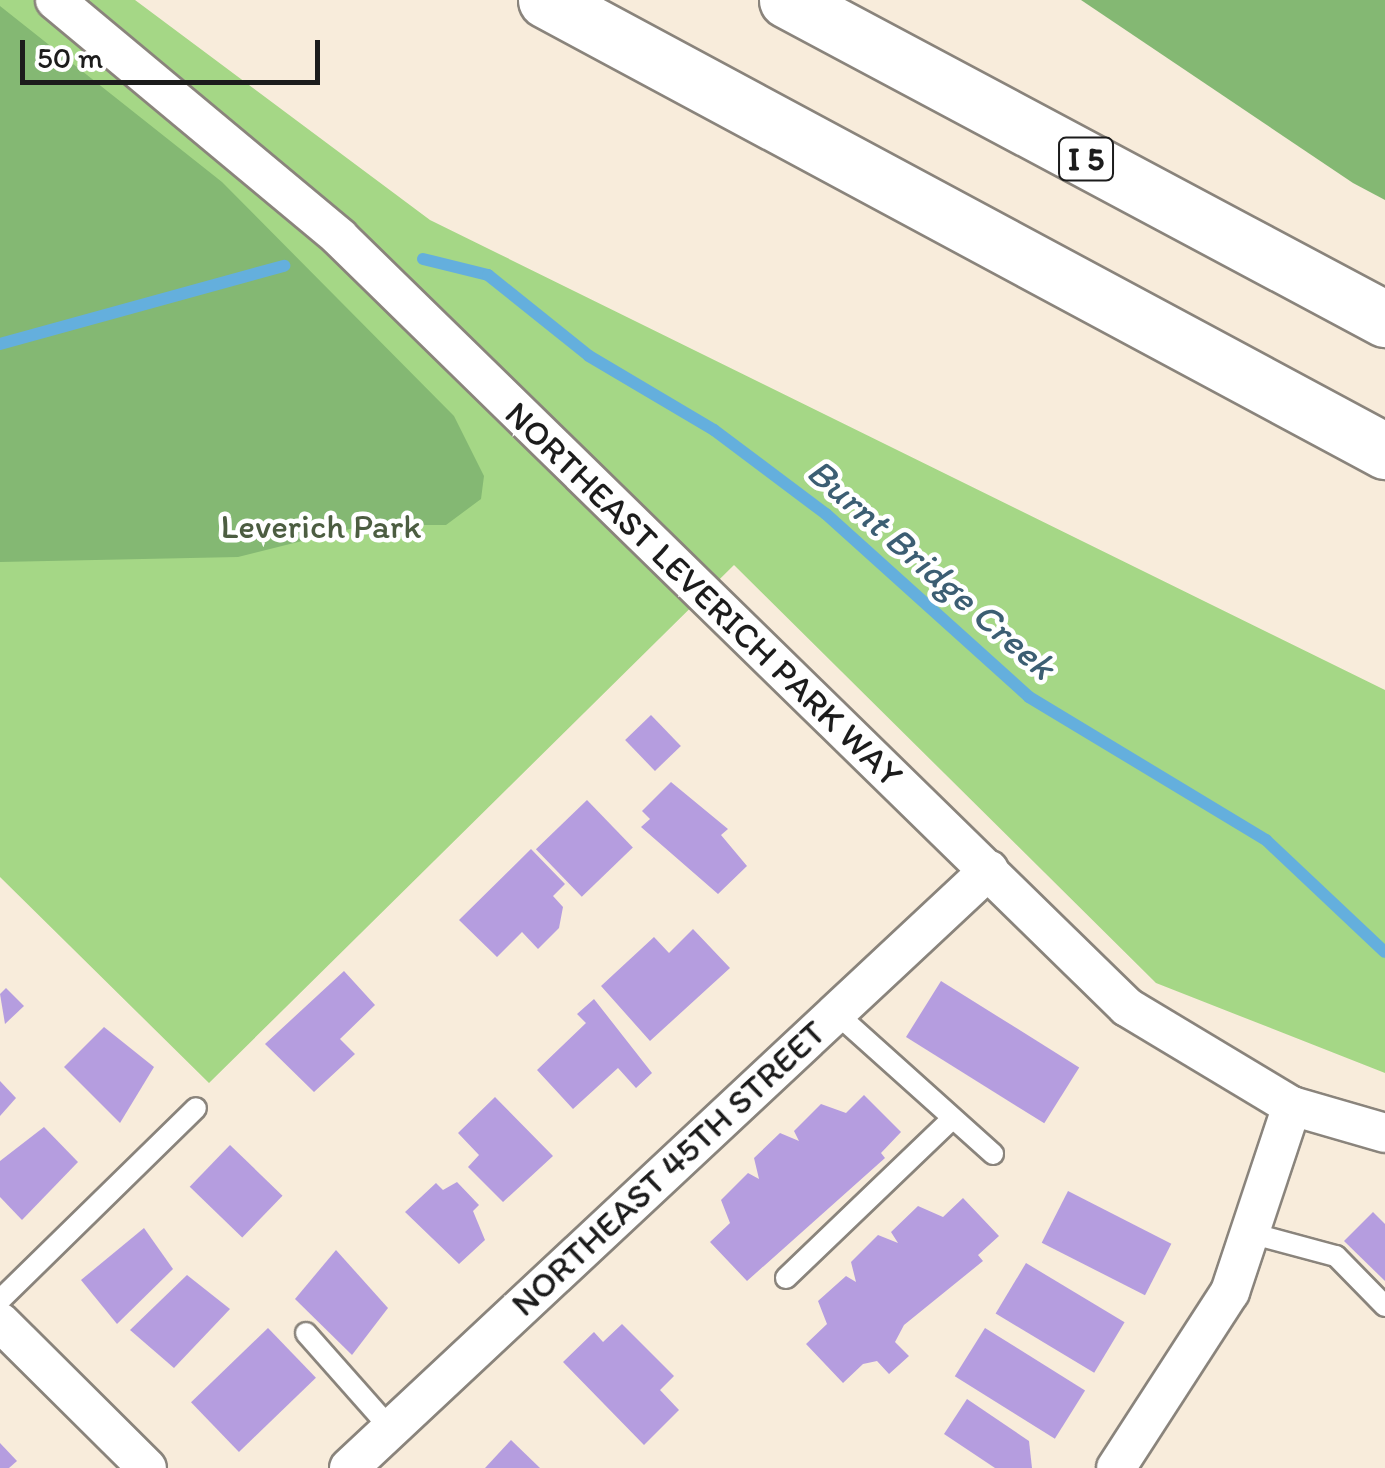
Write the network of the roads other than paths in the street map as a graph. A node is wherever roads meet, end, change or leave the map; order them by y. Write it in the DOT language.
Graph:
graph roads {
  1 [pos="55,0"];
  2 [pos="546,0"];
  3 [pos="787,0"];
  4 [pos="930,209"];
  5 [pos="1385,319"];
  6 [pos="1385,451"];
  7 [pos="1385,476"];
  8 [pos="989,870"];
  9 [pos="836,1013"];
  10 [pos="1292,1106"];
  11 [pos="196,1108"];
  12 [pos="950,1120"];
  13 [pos="1385,1133"];
  14 [pos="994,1154"];
  15 [pos="1250,1233"];
  16 [pos="786,1278"];
  17 [pos="0,1300"];
  18 [pos="1385,1306"];
  19 [pos="0,1322"];
  20 [pos="306,1333"];
  21 [pos="390,1429"];
  22 [pos="147,1468"];
  23 [pos="348,1468"];
  24 [pos="1116,1468"];
  1 -- 8 [label="street, NORTHEAST LEVERICH PARK WAY"];
  2 -- 4 [label="highway"];
  3 -- 5 [label="highway, I 5"];
  4 -- 6 [label="highway"];
  4 -- 7 [label="highway"];
  8 -- 9 [label="street, NORTHEAST 45TH STREET"];
  8 -- 10 [label="street, NORTHEAST LEVERICH PARK WAY"];
  9 -- 12 [label="lane"];
  9 -- 21 [label="street, NORTHEAST 45TH STREET"];
  10 -- 13 [label="street, NORTHEAST LEVERICH PARK WAY"];
  10 -- 15 [label="street"];
  11 -- 17 [label="lane"];
  12 -- 14 [label="lane"];
  12 -- 16 [label="lane"];
  15 -- 18 [label="lane"];
  15 -- 24 [label="street"];
  19 -- 22 [label="street"];
  20 -- 21 [label="lane"];
  21 -- 23 [label="street, NORTHEAST 45TH STREET"];
}
